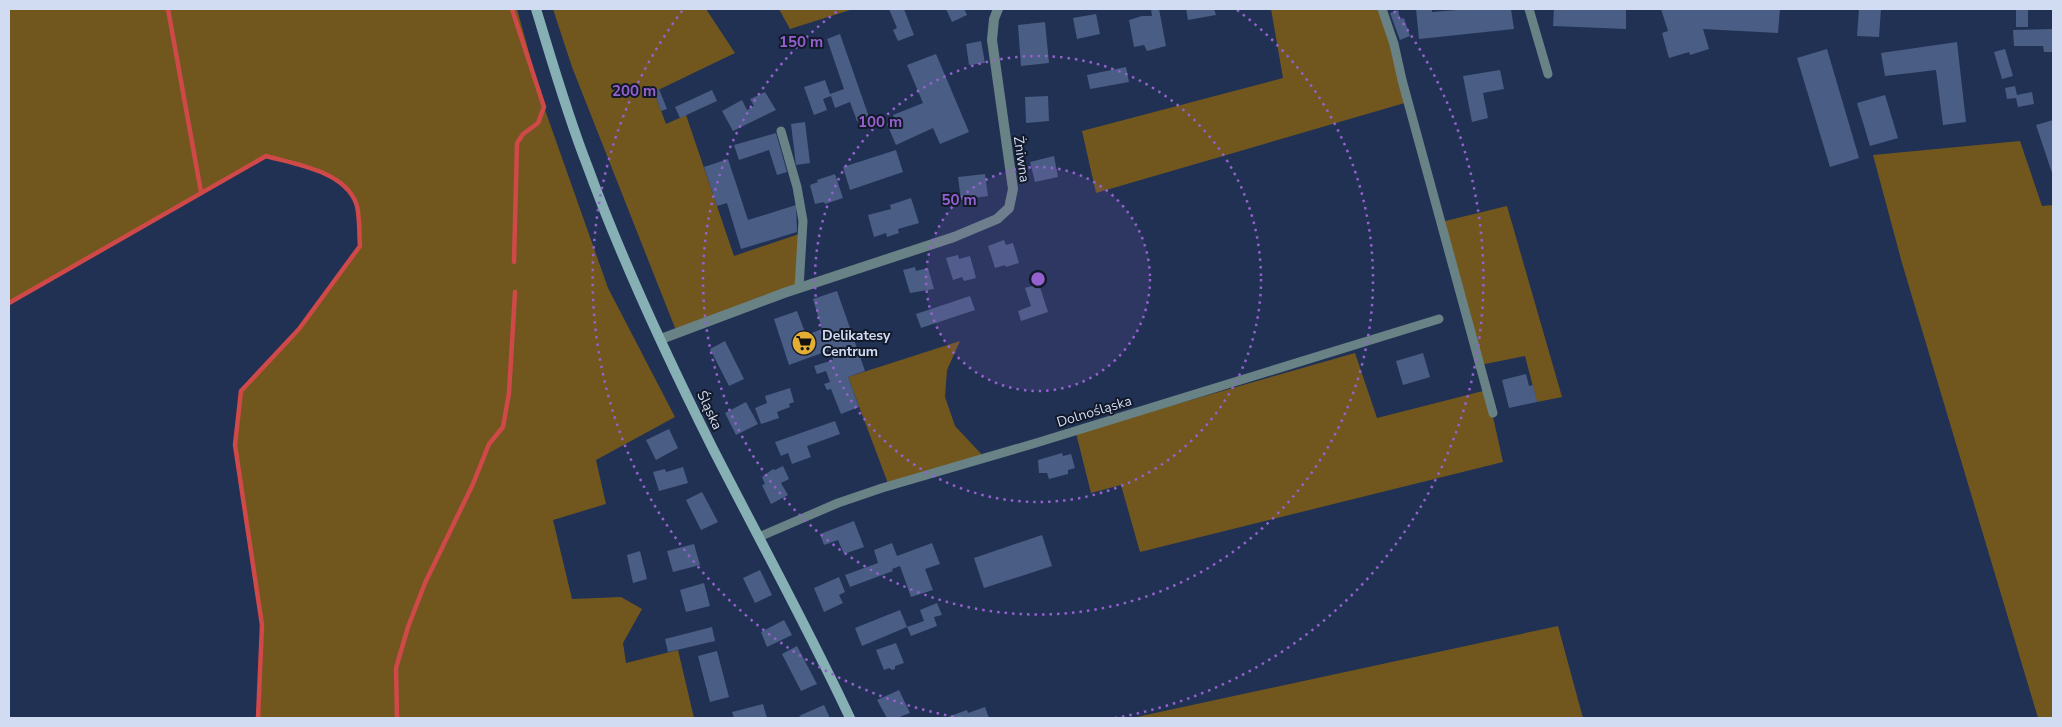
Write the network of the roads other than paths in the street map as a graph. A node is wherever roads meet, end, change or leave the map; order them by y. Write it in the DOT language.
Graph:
graph roads {
  1 [pos="536,9"];
  2 [pos="998,9"];
  3 [pos="1382,9"];
  4 [pos="1529,9"];
  5 [pos="1548,74"];
  6 [pos="781,132"];
  7 [pos="799,288"];
  8 [pos="1439,319"];
  9 [pos="661,340"];
  10 [pos="1493,413"];
  11 [pos="759,537"];
  12 [pos="850,718"];
  1 -- 9 [label="street, Śląska"];
  2 -- 7 [label="street, Żniwna"];
  3 -- 10 [label="lane"];
  4 -- 5 [label="lane"];
  6 -- 7 [label="lane"];
  7 -- 9 [label="street, Żniwna"];
  8 -- 11 [label="lane, Dolnośląska"];
  9 -- 11 [label="street, Śląska"];
  11 -- 12 [label="street, Śląska"];
}
